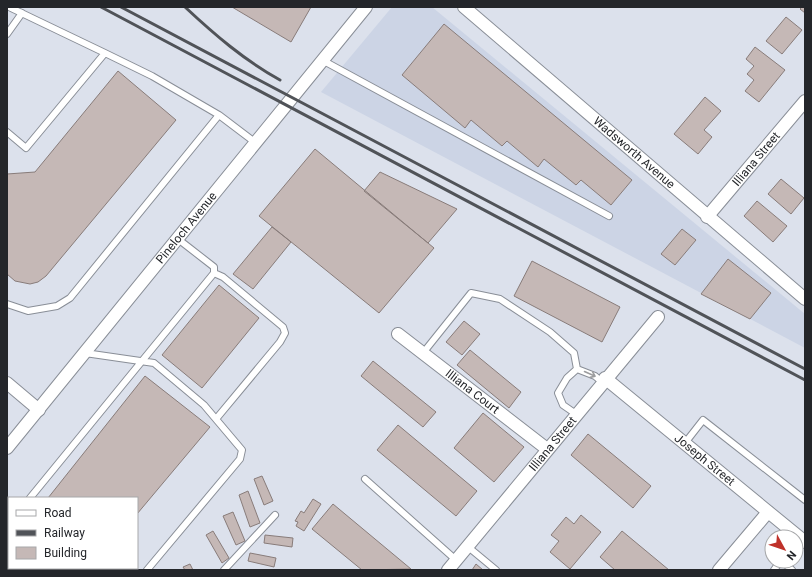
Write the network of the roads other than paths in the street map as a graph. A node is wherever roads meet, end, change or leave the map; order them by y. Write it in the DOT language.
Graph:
graph roads {
  1 [pos="9,7"];
  2 [pos="366,7"];
  3 [pos="464,7"];
  4 [pos="22,13"];
  5 [pos="7,34"];
  6 [pos="106,53"];
  7 [pos="322,60"];
  8 [pos="805,101"];
  9 [pos="219,115"];
  10 [pos="7,132"];
  11 [pos="256,143"];
  12 [pos="609,216"];
  13 [pos="707,217"];
  14 [pos="178,238"];
  15 [pos="214,273"];
  16 [pos="805,299"];
  17 [pos="7,304"];
  18 [pos="658,316"];
  19 [pos="398,334"];
  20 [pos="85,353"];
  21 [pos="423,353"];
  22 [pos="141,361"];
  23 [pos="577,369"];
  24 [pos="604,380"];
  25 [pos="7,383"];
  26 [pos="39,410"];
  27 [pos="576,414"];
  28 [pos="216,419"];
  29 [pos="685,443"];
  30 [pos="7,448"];
  31 [pos="547,449"];
  32 [pos="365,479"];
  33 [pos="31,497"];
  34 [pos="805,500"];
  35 [pos="768,512"];
  36 [pos="275,515"];
  37 [pos="805,542"];
  38 [pos="467,546"];
  39 [pos="456,560"];
  40 [pos="147,570"];
  41 [pos="224,570"];
  42 [pos="448,570"];
  43 [pos="496,570"];
  44 [pos="719,570"];
  45 [pos="774,570"];
  46 [pos="792,570"];
  1 -- 4 [label="lane"];
  2 -- 7 [label="street, Pineloch Avenue"];
  3 -- 13 [label="street, Wadsworth Avenue"];
  4 -- 5 [label="lane"];
  4 -- 6 [label="lane"];
  6 -- 9 [label="lane"];
  6 -- 10 [label="lane"];
  7 -- 11 [label="street, Pineloch Avenue"];
  7 -- 12 [label="lane"];
  8 -- 13 [label="street, Illiana Street"];
  9 -- 11 [label="lane"];
  9 -- 17 [label="lane"];
  11 -- 14 [label="street, Pineloch Avenue"];
  13 -- 16 [label="street, Wadsworth Avenue"];
  14 -- 15 [label="lane"];
  14 -- 20 [label="street, Pineloch Avenue"];
  15 -- 22 [label="lane"];
  15 -- 28 [label="lane"];
  18 -- 24 [label="street, Illiana Street"];
  19 -- 21 [label="street, Illiana Court"];
  20 -- 22 [label="lane"];
  20 -- 26 [label="street, Pineloch Avenue"];
  21 -- 23 [label="lane"];
  21 -- 31 [label="street, Illiana Court"];
  22 -- 28 [label="lane"];
  22 -- 33 [label="lane"];
  23 -- 24 [label="lane, one-way"];
  23 -- 27 [label="lane"];
  24 -- 27 [label="street, Illiana Street"];
  24 -- 29 [label="street, Joseph Street"];
  25 -- 26 [label="street"];
  26 -- 30 [label="street, Pineloch Avenue"];
  27 -- 31 [label="street, Illiana Street"];
  28 -- 40 [label="lane"];
  29 -- 34 [label="lane"];
  29 -- 35 [label="street, Joseph Street"];
  31 -- 38 [label="street, Illiana Street"];
  32 -- 39 [label="lane"];
  35 -- 37 [label="street, Joseph Street"];
  35 -- 44 [label="street"];
  36 -- 41 [label="lane"];
  38 -- 39 [label="street, Illiana Street"];
  38 -- 43 [label="lane"];
  39 -- 42 [label="street, Illiana Street"];
  45 -- 46 [label="lane"];
}
